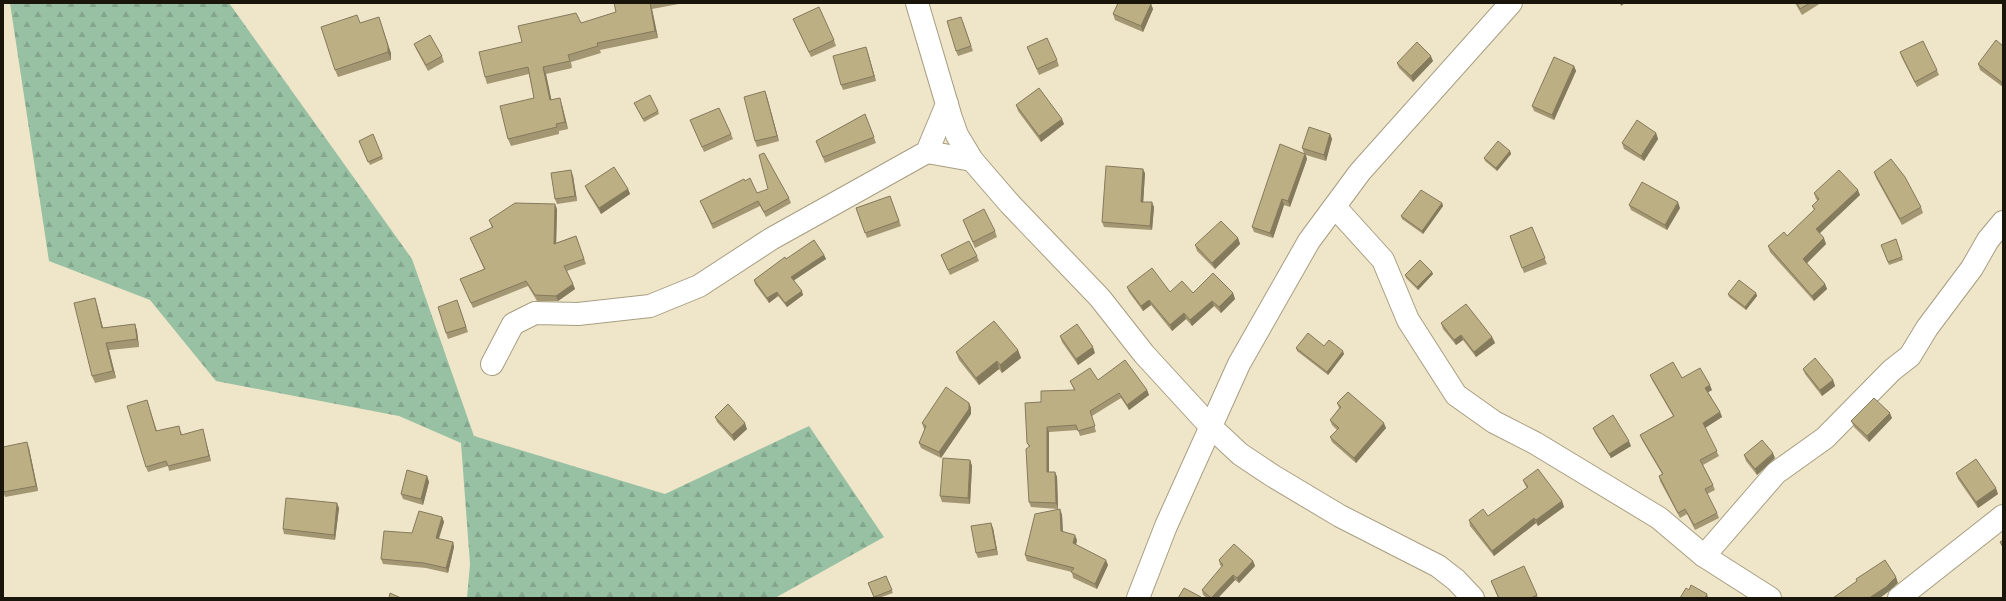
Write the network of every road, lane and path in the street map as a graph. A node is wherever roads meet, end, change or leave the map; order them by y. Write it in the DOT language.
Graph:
graph roads {
  1 [pos="917,3"];
  2 [pos="1511,3"];
  3 [pos="947,104"];
  4 [pos="927,152"];
  5 [pos="972,160"];
  6 [pos="1335,207"];
  7 [pos="2003,222"];
  8 [pos="492,364"];
  9 [pos="1210,426"];
  10 [pos="2003,516"];
  11 [pos="1704,556"];
  12 [pos="1138,598"];
  13 [pos="1473,598"];
  14 [pos="1770,598"];
  15 [pos="1899,598"];
  1 -- 3 [label="street"];
  2 -- 6 [label="street"];
  3 -- 4 [label="street"];
  3 -- 5 [label="street"];
  4 -- 5 [label="street"];
  4 -- 8 [label="street"];
  5 -- 9 [label="street"];
  6 -- 9 [label="street"];
  6 -- 11 [label="street"];
  7 -- 11 [label="street"];
  9 -- 12 [label="street"];
  9 -- 13 [label="street"];
  10 -- 15 [label="street"];
  11 -- 14 [label="street"];
}
